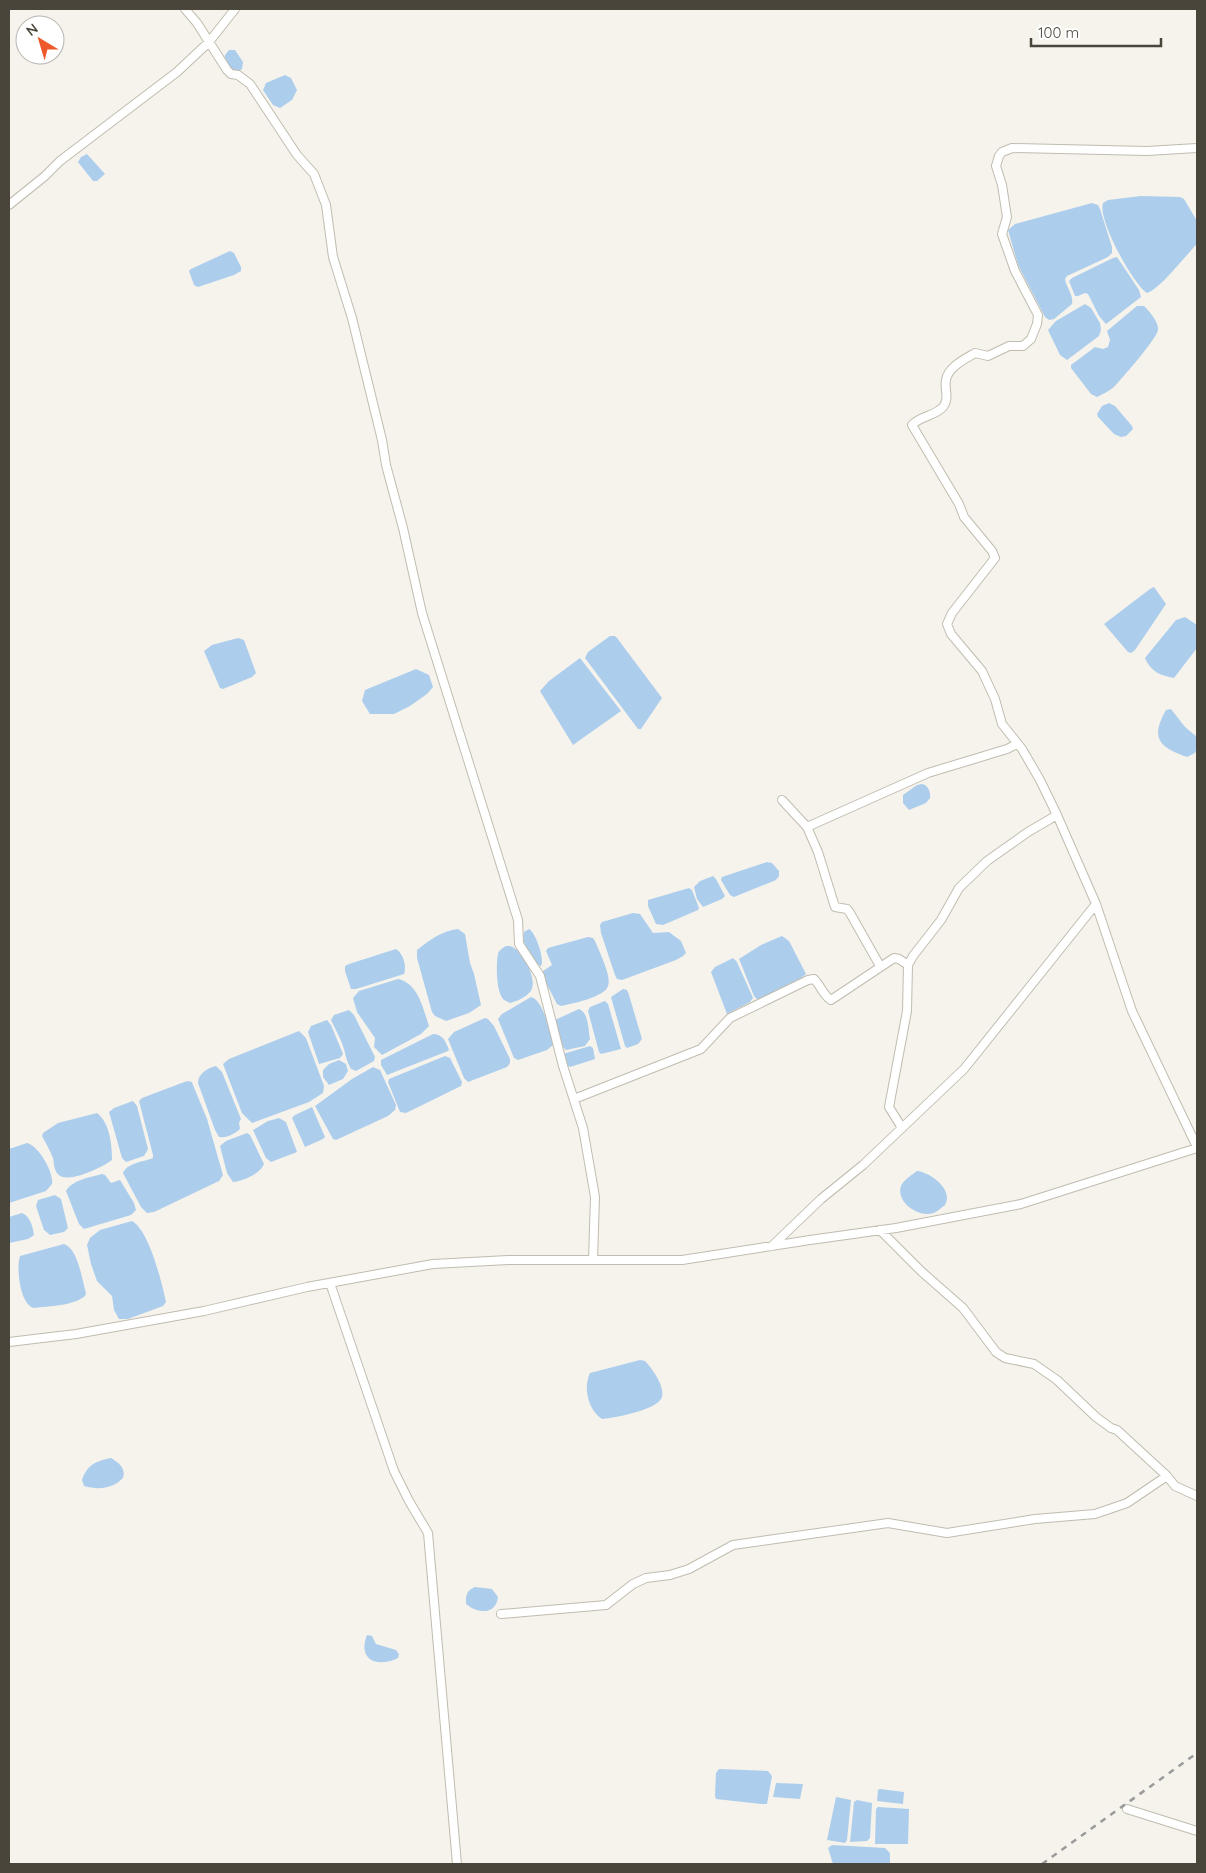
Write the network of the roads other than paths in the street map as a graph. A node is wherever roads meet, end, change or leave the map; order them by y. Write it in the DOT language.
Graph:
graph roads {
  1 [pos="185,9"];
  2 [pos="235,9"];
  3 [pos="209,42"];
  4 [pos="1197,148"];
  5 [pos="9,205"];
  6 [pos="1017,744"];
  7 [pos="782,800"];
  8 [pos="1057,815"];
  9 [pos="807,827"];
  10 [pos="1096,904"];
  11 [pos="908,965"];
  12 [pos="880,966"];
  13 [pos="574,1099"];
  14 [pos="902,1128"];
  15 [pos="1197,1148"];
  16 [pos="880,1230"];
  17 [pos="772,1246"];
  18 [pos="593,1260"];
  19 [pos="330,1283"];
  20 [pos="9,1342"];
  21 [pos="1167,1476"];
  22 [pos="1197,1496"];
  23 [pos="501,1614"];
  24 [pos="1127,1809"];
  25 [pos="1197,1831"];
  26 [pos="457,1864"];
  1 -- 3 [label="street"];
  2 -- 3 [label="street"];
  3 -- 5 [label="street"];
  3 -- 13 [label="street"];
  4 -- 6 [label="street"];
  6 -- 8 [label="street"];
  6 -- 9 [label="street"];
  7 -- 9 [label="street"];
  8 -- 10 [label="street"];
  8 -- 11 [label="street"];
  9 -- 12 [label="street"];
  10 -- 14 [label="street"];
  10 -- 15 [label="street"];
  11 -- 12 [label="street"];
  11 -- 14 [label="street"];
  12 -- 13 [label="street"];
  13 -- 18 [label="street"];
  14 -- 17 [label="street"];
  15 -- 16 [label="street"];
  16 -- 17 [label="street"];
  16 -- 21 [label="street"];
  17 -- 18 [label="street"];
  18 -- 19 [label="street"];
  19 -- 20 [label="street"];
  19 -- 26 [label="street"];
  21 -- 22 [label="street"];
  21 -- 23 [label="street"];
  24 -- 25 [label="street"];
}
